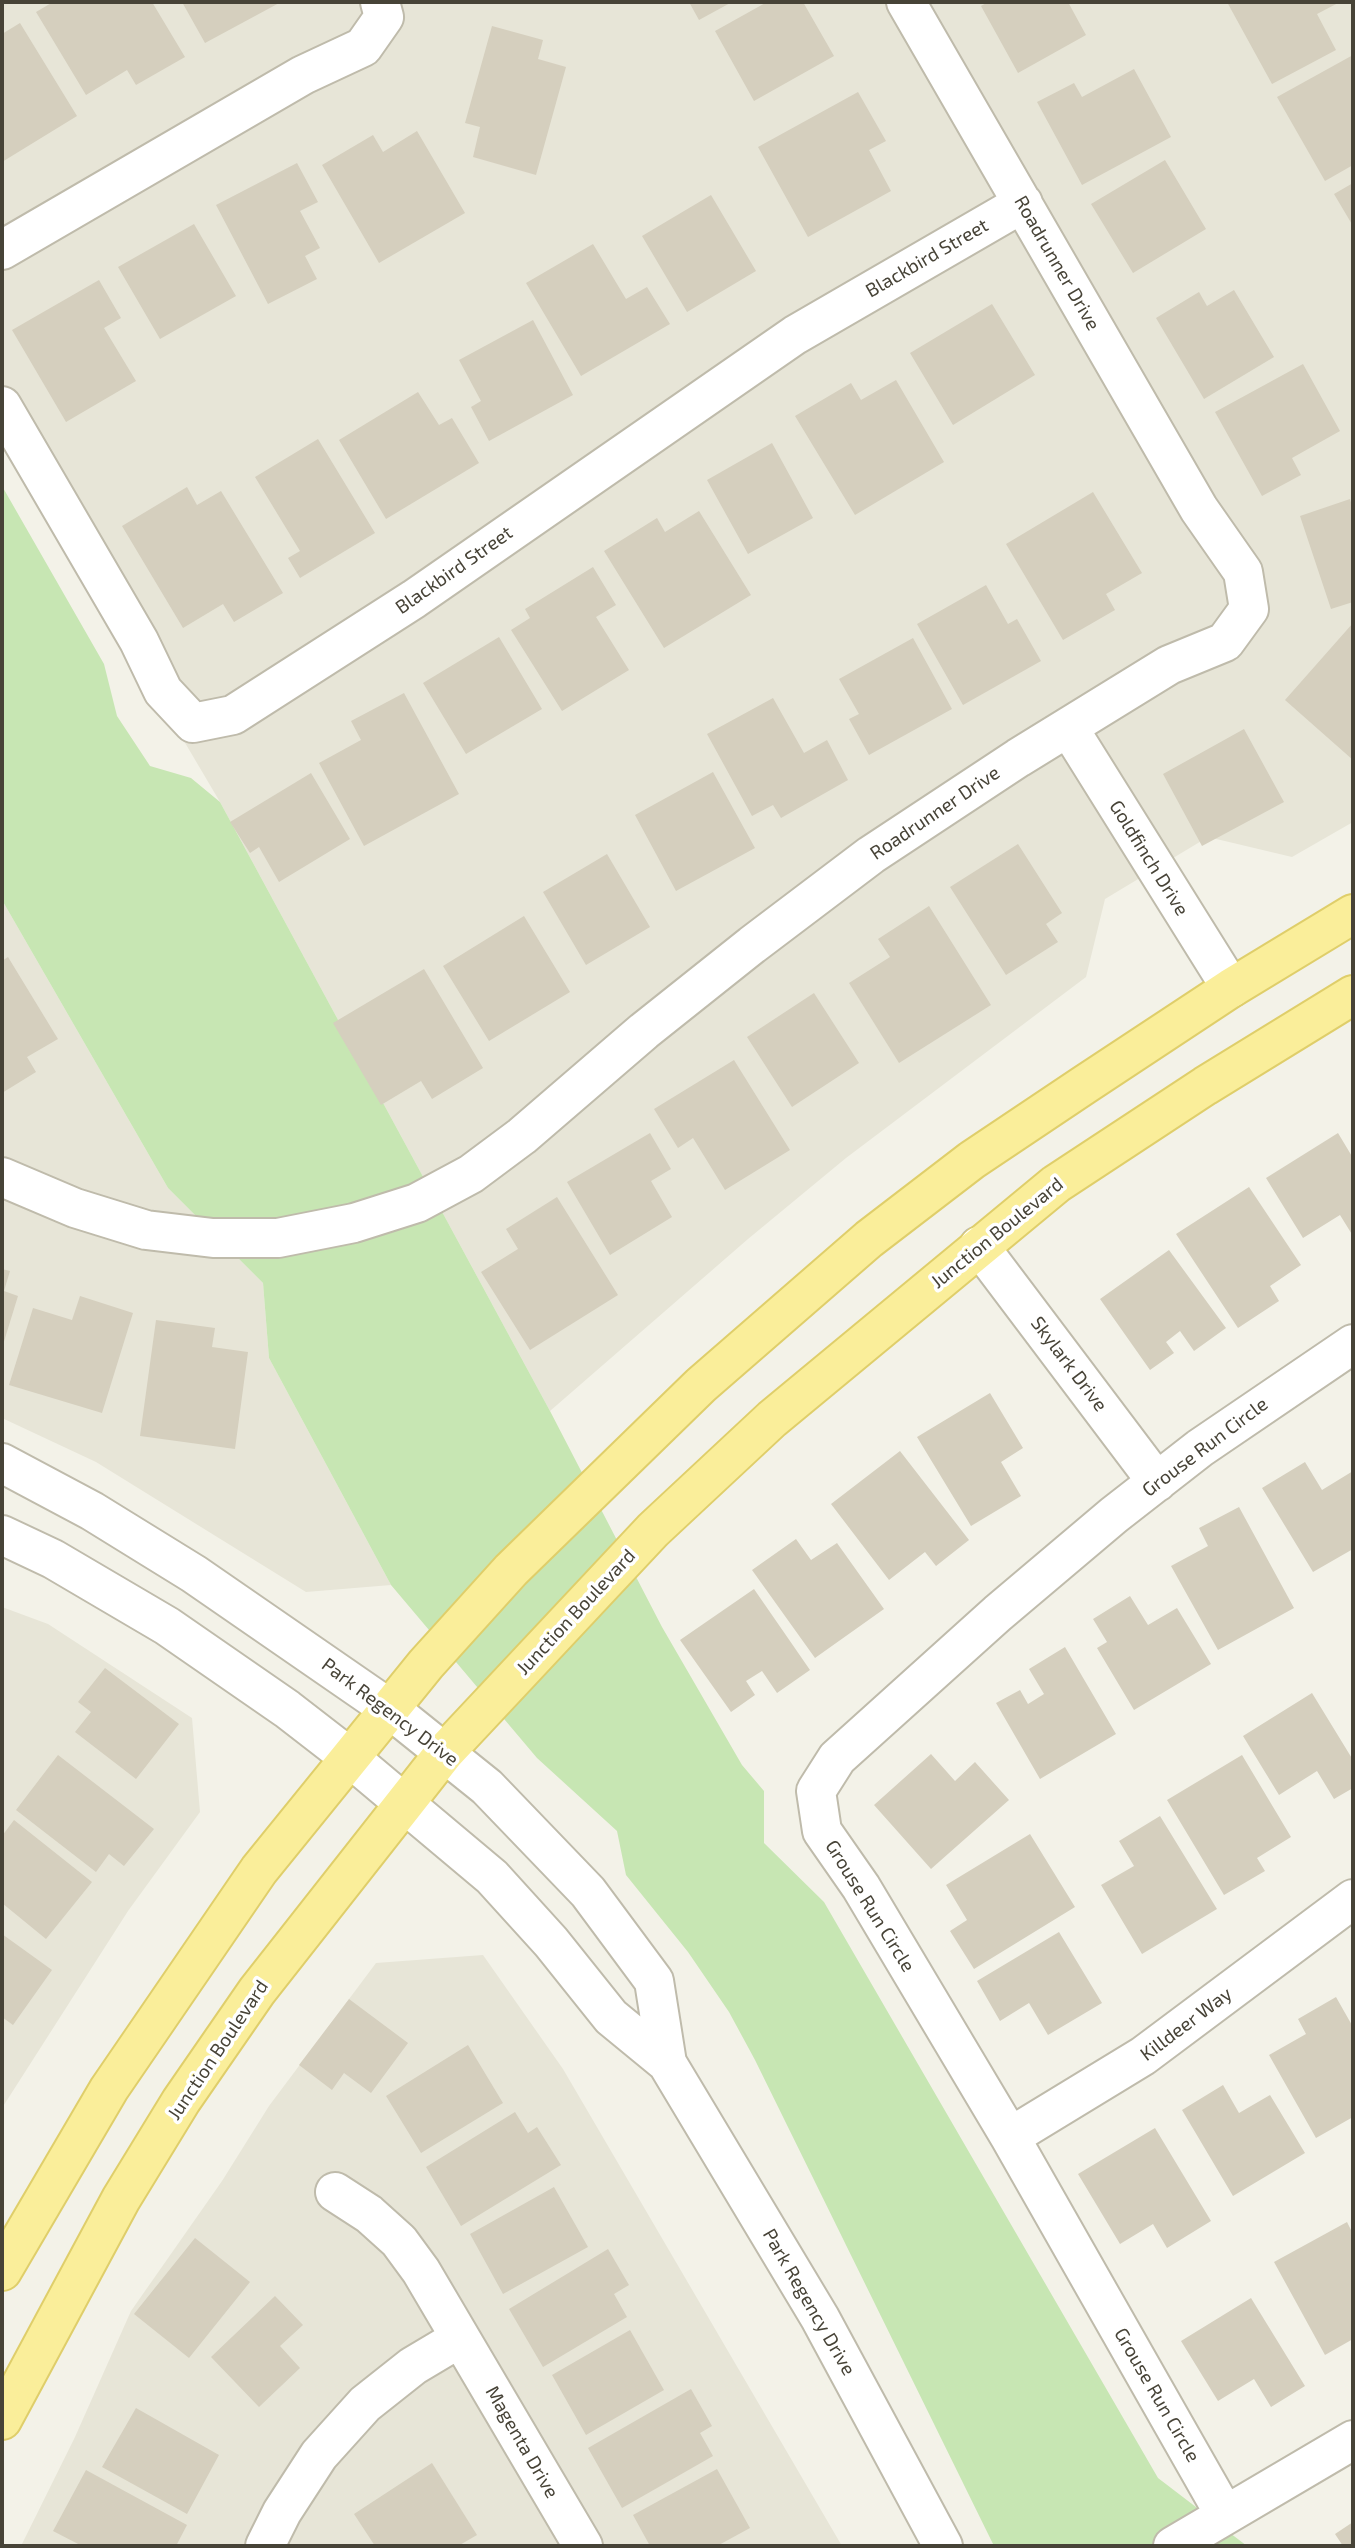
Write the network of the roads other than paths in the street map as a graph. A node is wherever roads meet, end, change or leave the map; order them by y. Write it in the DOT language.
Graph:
graph roads {
  1 [pos="380,2"];
  2 [pos="906,2"];
  3 [pos="1023,203"];
  4 [pos="2,250"];
  5 [pos="2,406"];
  6 [pos="1068,727"];
  7 [pos="1353,914"];
  8 [pos="1231,988"];
  9 [pos="1353,995"];
  10 [pos="2,1177"];
  11 [pos="979,1246"];
  12 [pos="1353,1344"];
  13 [pos="2,1464"];
  14 [pos="1157,1482"];
  15 [pos="2,1535"];
  16 [pos="391,1710"];
  17 [pos="445,1752"];
  18 [pos="349,1757"];
  19 [pos="404,1801"];
  20 [pos="1353,1899"];
  21 [pos="667,2063"];
  22 [pos="1010,2137"];
  23 [pos="335,2192"];
  24 [pos="2,2271"];
  25 [pos="460,2338"];
  26 [pos="2,2420"];
  27 [pos="1353,2440"];
  28 [pos="1225,2515"];
  29 [pos="265,2546"];
  30 [pos="583,2546"];
  31 [pos="943,2546"];
  32 [pos="1173,2546"];
  1 -- 4 [label="street"];
  2 -- 3 [label="street, Roadrunner Drive"];
  3 -- 5 [label="street, Blackbird Street"];
  3 -- 6 [label="street, Roadrunner Drive"];
  6 -- 8 [label="street, Goldfinch Drive"];
  6 -- 10 [label="street, Roadrunner Drive"];
  7 -- 8 [label="main road"];
  8 -- 16 [label="main road"];
  9 -- 11 [label="main road, Junction Boulevard"];
  11 -- 14 [label="street, Skylark Drive"];
  11 -- 17 [label="main road, Junction Boulevard"];
  12 -- 14 [label="street, Grouse Run Circle"];
  13 -- 16 [label="street, Park Regency Drive"];
  14 -- 22 [label="street, Grouse Run Circle"];
  15 -- 18 [label="street, Park Regency Drive"];
  16 -- 17 [label="street, Park Regency Drive"];
  16 -- 18 [label="main road"];
  17 -- 19 [label="main road, Junction Boulevard"];
  17 -- 21 [label="street, Park Regency Drive"];
  18 -- 19 [label="street, Park Regency Drive"];
  18 -- 24 [label="main road"];
  19 -- 21 [label="street, Park Regency Drive"];
  19 -- 26 [label="main road, Junction Boulevard"];
  20 -- 22 [label="street, Killdeer Way"];
  21 -- 31 [label="street, Park Regency Drive"];
  22 -- 28 [label="street, Grouse Run Circle"];
  23 -- 25 [label="street, Magenta Drive"];
  25 -- 29 [label="street"];
  25 -- 30 [label="street, Magenta Drive"];
  27 -- 28 [label="street"];
  28 -- 32 [label="street"];
}
